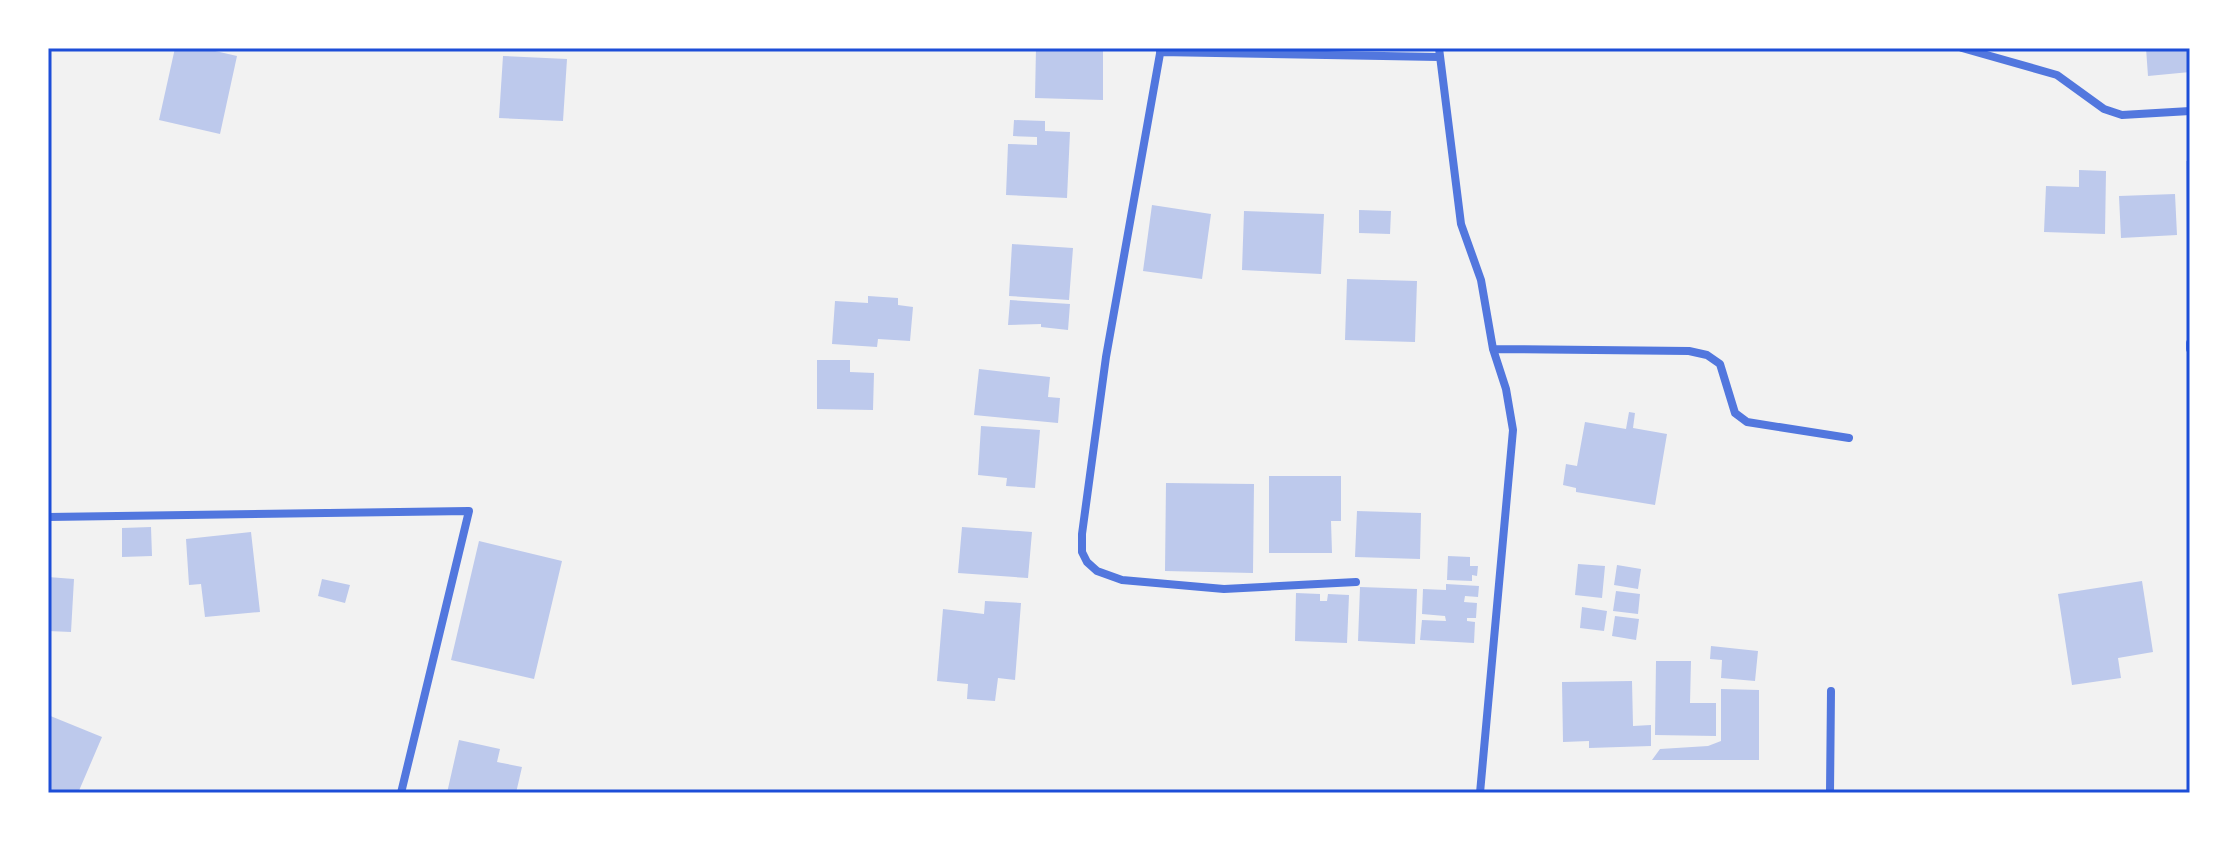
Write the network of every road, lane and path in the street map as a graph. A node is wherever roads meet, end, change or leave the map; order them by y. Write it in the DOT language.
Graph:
graph roads {
  1 [pos="1962,48"];
  2 [pos="1160,50"];
  3 [pos="1439,53"];
  4 [pos="2190,111"];
  5 [pos="2190,343"];
  6 [pos="1493,349"];
  7 [pos="2190,349"];
  8 [pos="1849,438"];
  9 [pos="48,517"];
  10 [pos="1356,582"];
  11 [pos="1831,691"];
  12 [pos="401,793"];
  13 [pos="1480,793"];
  14 [pos="1830,793"];
  1 -- 4 [label="street"];
  2 -- 3 [label="street"];
  2 -- 10 [label="street"];
  3 -- 6 [label="street"];
  5 -- 7 [label="street"];
  6 -- 8 [label="street"];
  6 -- 13 [label="street"];
  9 -- 12 [label="street"];
  11 -- 14 [label="street"];
}
